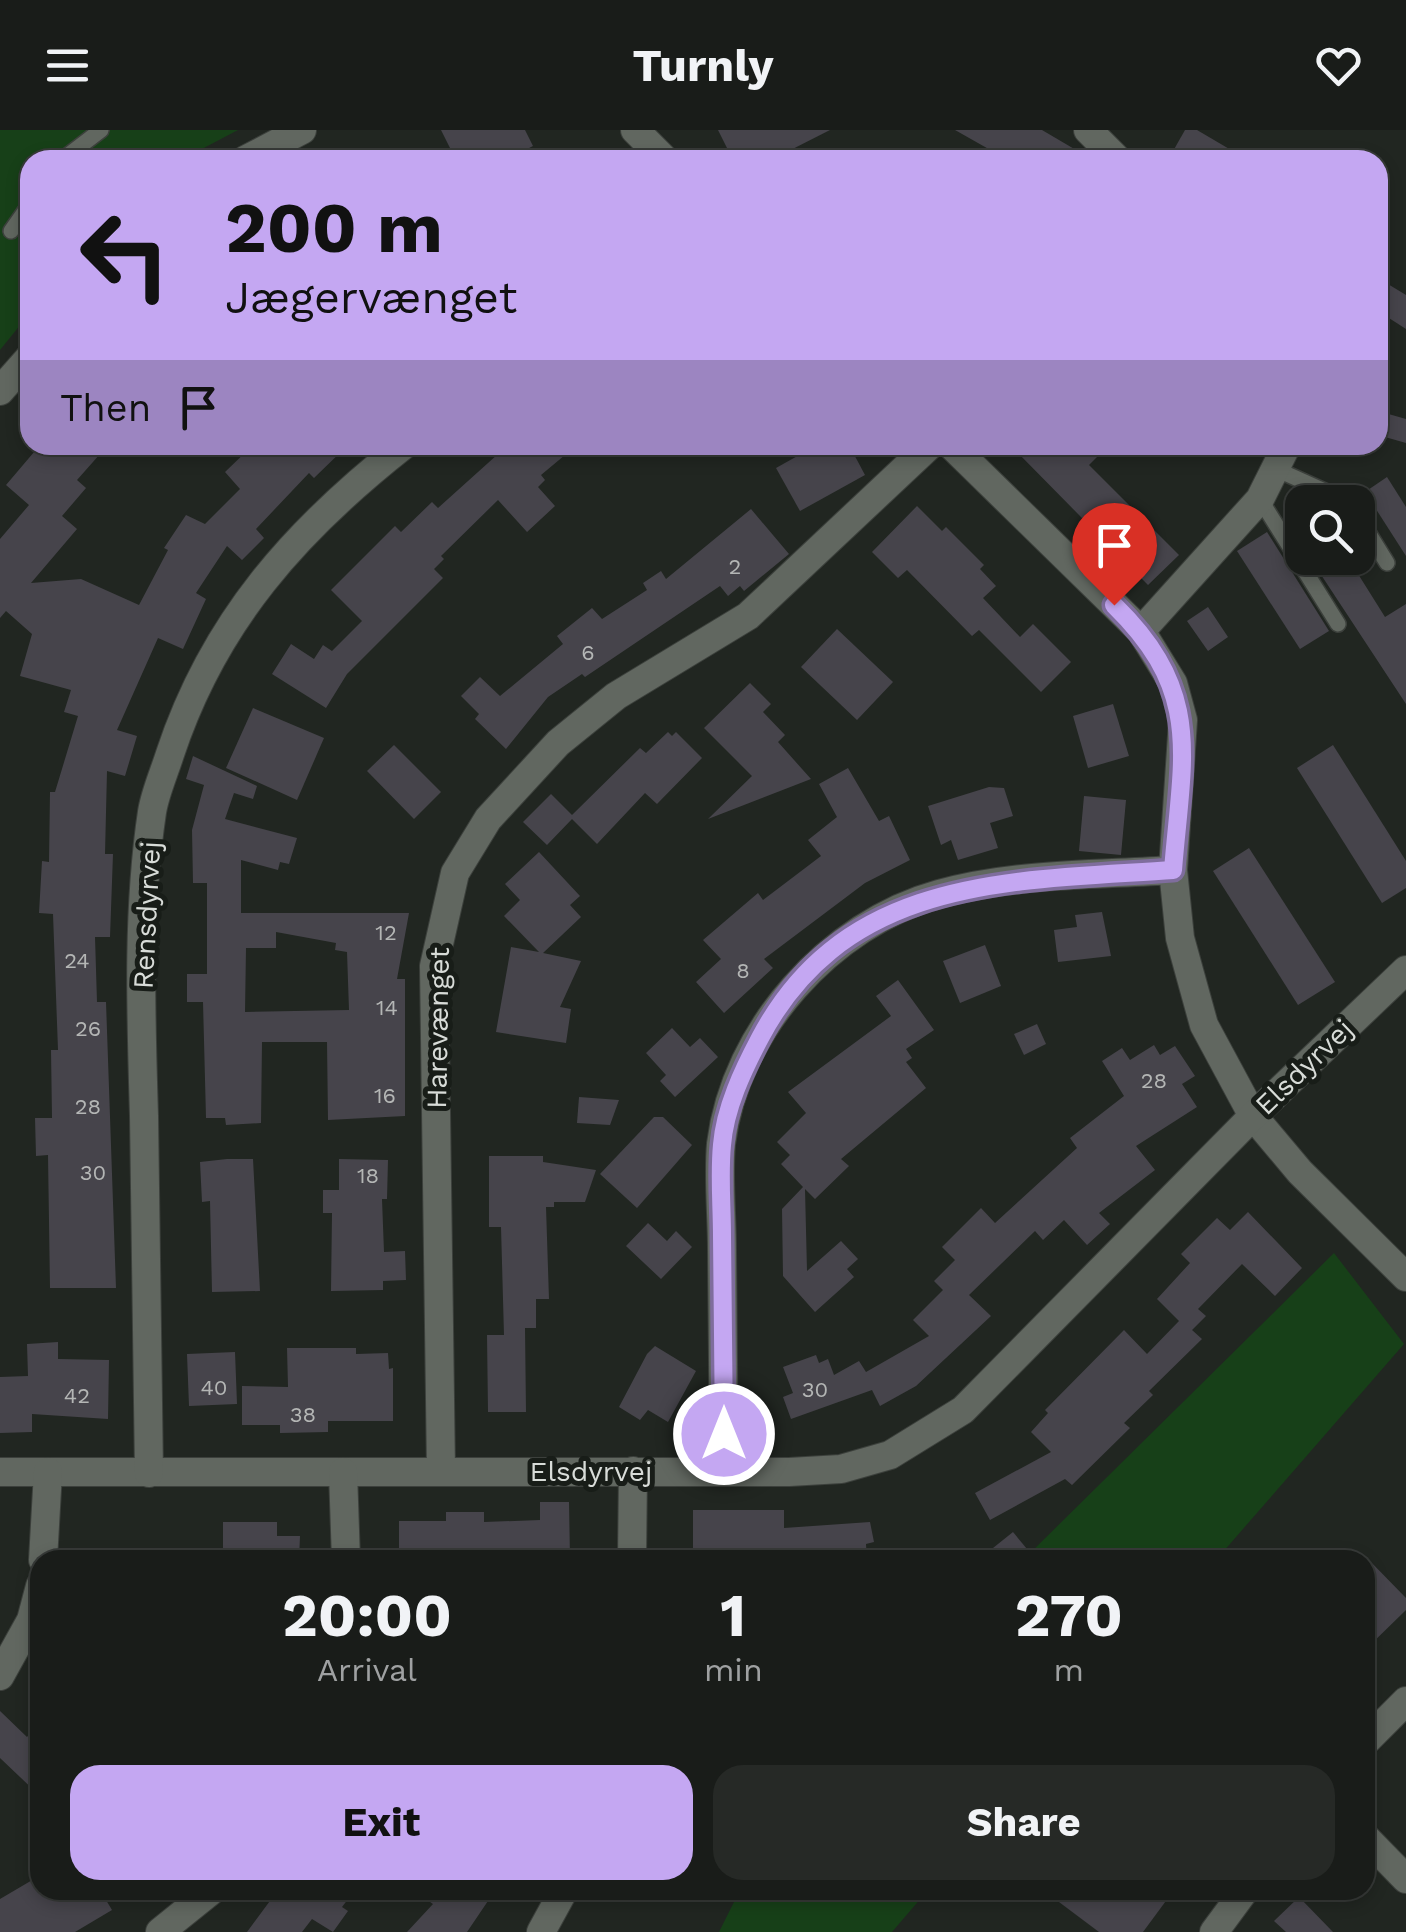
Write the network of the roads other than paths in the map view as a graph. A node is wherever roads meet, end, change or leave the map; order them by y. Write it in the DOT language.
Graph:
graph roads {
  1 [pos="101,130"];
  2 [pos="302,130"];
  3 [pos="635,130"];
  4 [pos="1088,130"];
  5 [pos="75,150"];
  6 [pos="264,150"];
  7 [pos="655,150"];
  8 [pos="1108,150"];
  9 [pos="20,218"];
  10 [pos="11,231"];
  11 [pos="20,368"];
  12 [pos="0,391"];
  13 [pos="391,455"];
  14 [pos="920,455"];
  15 [pos="960,455"];
  16 [pos="1283,457"];
  17 [pos="1324,485"];
  18 [pos="1260,499"];
  19 [pos="1375,543"];
  20 [pos="1388,563"];
  21 [pos="1338,624"];
  22 [pos="1141,632"];
  23 [pos="1173,870"];
  24 [pos="1406,970"];
  25 [pos="1253,1116"];
  26 [pos="1406,1277"];
  27 [pos="724,1470"];
  28 [pos="441,1471"];
  29 [pos="633,1471"];
  30 [pos="0,1472"];
  31 [pos="48,1472"];
  32 [pos="149,1472"];
  33 [pos="344,1472"];
  34 [pos="44,1550"];
  35 [pos="346,1550"];
  36 [pos="632,1550"];
  37 [pos="30,1622"];
  38 [pos="0,1676"];
  39 [pos="1406,1701"];
  40 [pos="1375,1732"];
  41 [pos="1375,1847"];
  42 [pos="1406,1879"];
  43 [pos="200,1900"];
  44 [pos="559,1900"];
  45 [pos="1238,1900"];
  46 [pos="160,1932"];
  47 [pos="541,1932"];
  48 [pos="1214,1932"];
  1 -- 5 [label="lane"];
  2 -- 6 [label="street"];
  3 -- 7 [label="street"];
  4 -- 8 [label="street"];
  9 -- 10 [label="lane"];
  11 -- 12 [label="street"];
  13 -- 32 [label="street, Rensdyrvej"];
  14 -- 28 [label="street, Harevænget"];
  15 -- 22 [label="street"];
  16 -- 17 [label="lane"];
  16 -- 18 [label="street"];
  18 -- 21 [label="lane"];
  18 -- 22 [label="street"];
  19 -- 20 [label="lane"];
  22 -- 23 [label="street"];
  23 -- 25 [label="street"];
  23 -- 27 [label="street"];
  24 -- 25 [label="street, Elsdyrvej"];
  25 -- 26 [label="street"];
  25 -- 27 [label="street, Elsdyrvej"];
  27 -- 29 [label="street, Elsdyrvej"];
  28 -- 29 [label="street, Elsdyrvej"];
  28 -- 33 [label="street, Elsdyrvej"];
  29 -- 36 [label="street"];
  30 -- 31 [label="street, Elsdyrvej"];
  31 -- 32 [label="street, Elsdyrvej"];
  31 -- 34 [label="street"];
  32 -- 33 [label="street, Elsdyrvej"];
  33 -- 35 [label="street"];
  37 -- 38 [label="street"];
  39 -- 40 [label="street"];
  41 -- 42 [label="street"];
  43 -- 46 [label="street"];
  44 -- 47 [label="street"];
  45 -- 48 [label="street"];
}
